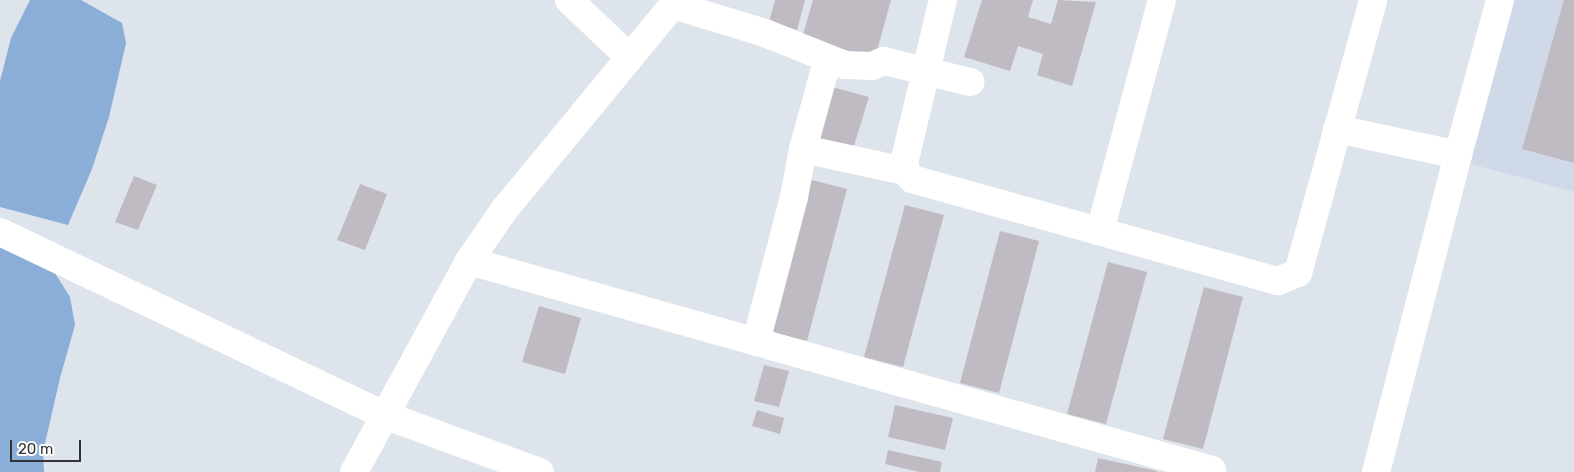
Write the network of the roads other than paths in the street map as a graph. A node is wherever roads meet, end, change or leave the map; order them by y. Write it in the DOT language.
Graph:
graph roads {
  1 [pos="569,0"];
  2 [pos="943,0"];
  3 [pos="1162,0"];
  4 [pos="1373,0"];
  5 [pos="1500,0"];
  6 [pos="675,3"];
  7 [pos="629,56"];
  8 [pos="828,58"];
  9 [pos="926,70"];
  10 [pos="970,82"];
  11 [pos="1337,129"];
  12 [pos="803,149"];
  13 [pos="1458,155"];
  14 [pos="905,171"];
  15 [pos="1100,231"];
  16 [pos="0,232"];
  17 [pos="469,261"];
  18 [pos="756,342"];
  19 [pos="384,416"];
  20 [pos="1212,470"];
  21 [pos="354,472"];
  22 [pos="540,472"];
  23 [pos="1376,472"];
  1 -- 7 [label="street"];
  2 -- 9 [label="street"];
  3 -- 15 [label="street"];
  4 -- 11 [label="street"];
  5 -- 13 [label="street"];
  6 -- 7 [label="street"];
  6 -- 8 [label="street"];
  7 -- 17 [label="street"];
  8 -- 9 [label="street"];
  8 -- 12 [label="street"];
  9 -- 10 [label="street"];
  9 -- 14 [label="street"];
  11 -- 13 [label="street"];
  11 -- 15 [label="street"];
  12 -- 14 [label="street"];
  12 -- 18 [label="street"];
  13 -- 23 [label="street"];
  14 -- 15 [label="street"];
  16 -- 19 [label="street"];
  17 -- 18 [label="street"];
  17 -- 19 [label="street"];
  18 -- 20 [label="street"];
  19 -- 21 [label="street"];
  19 -- 22 [label="street"];
}
